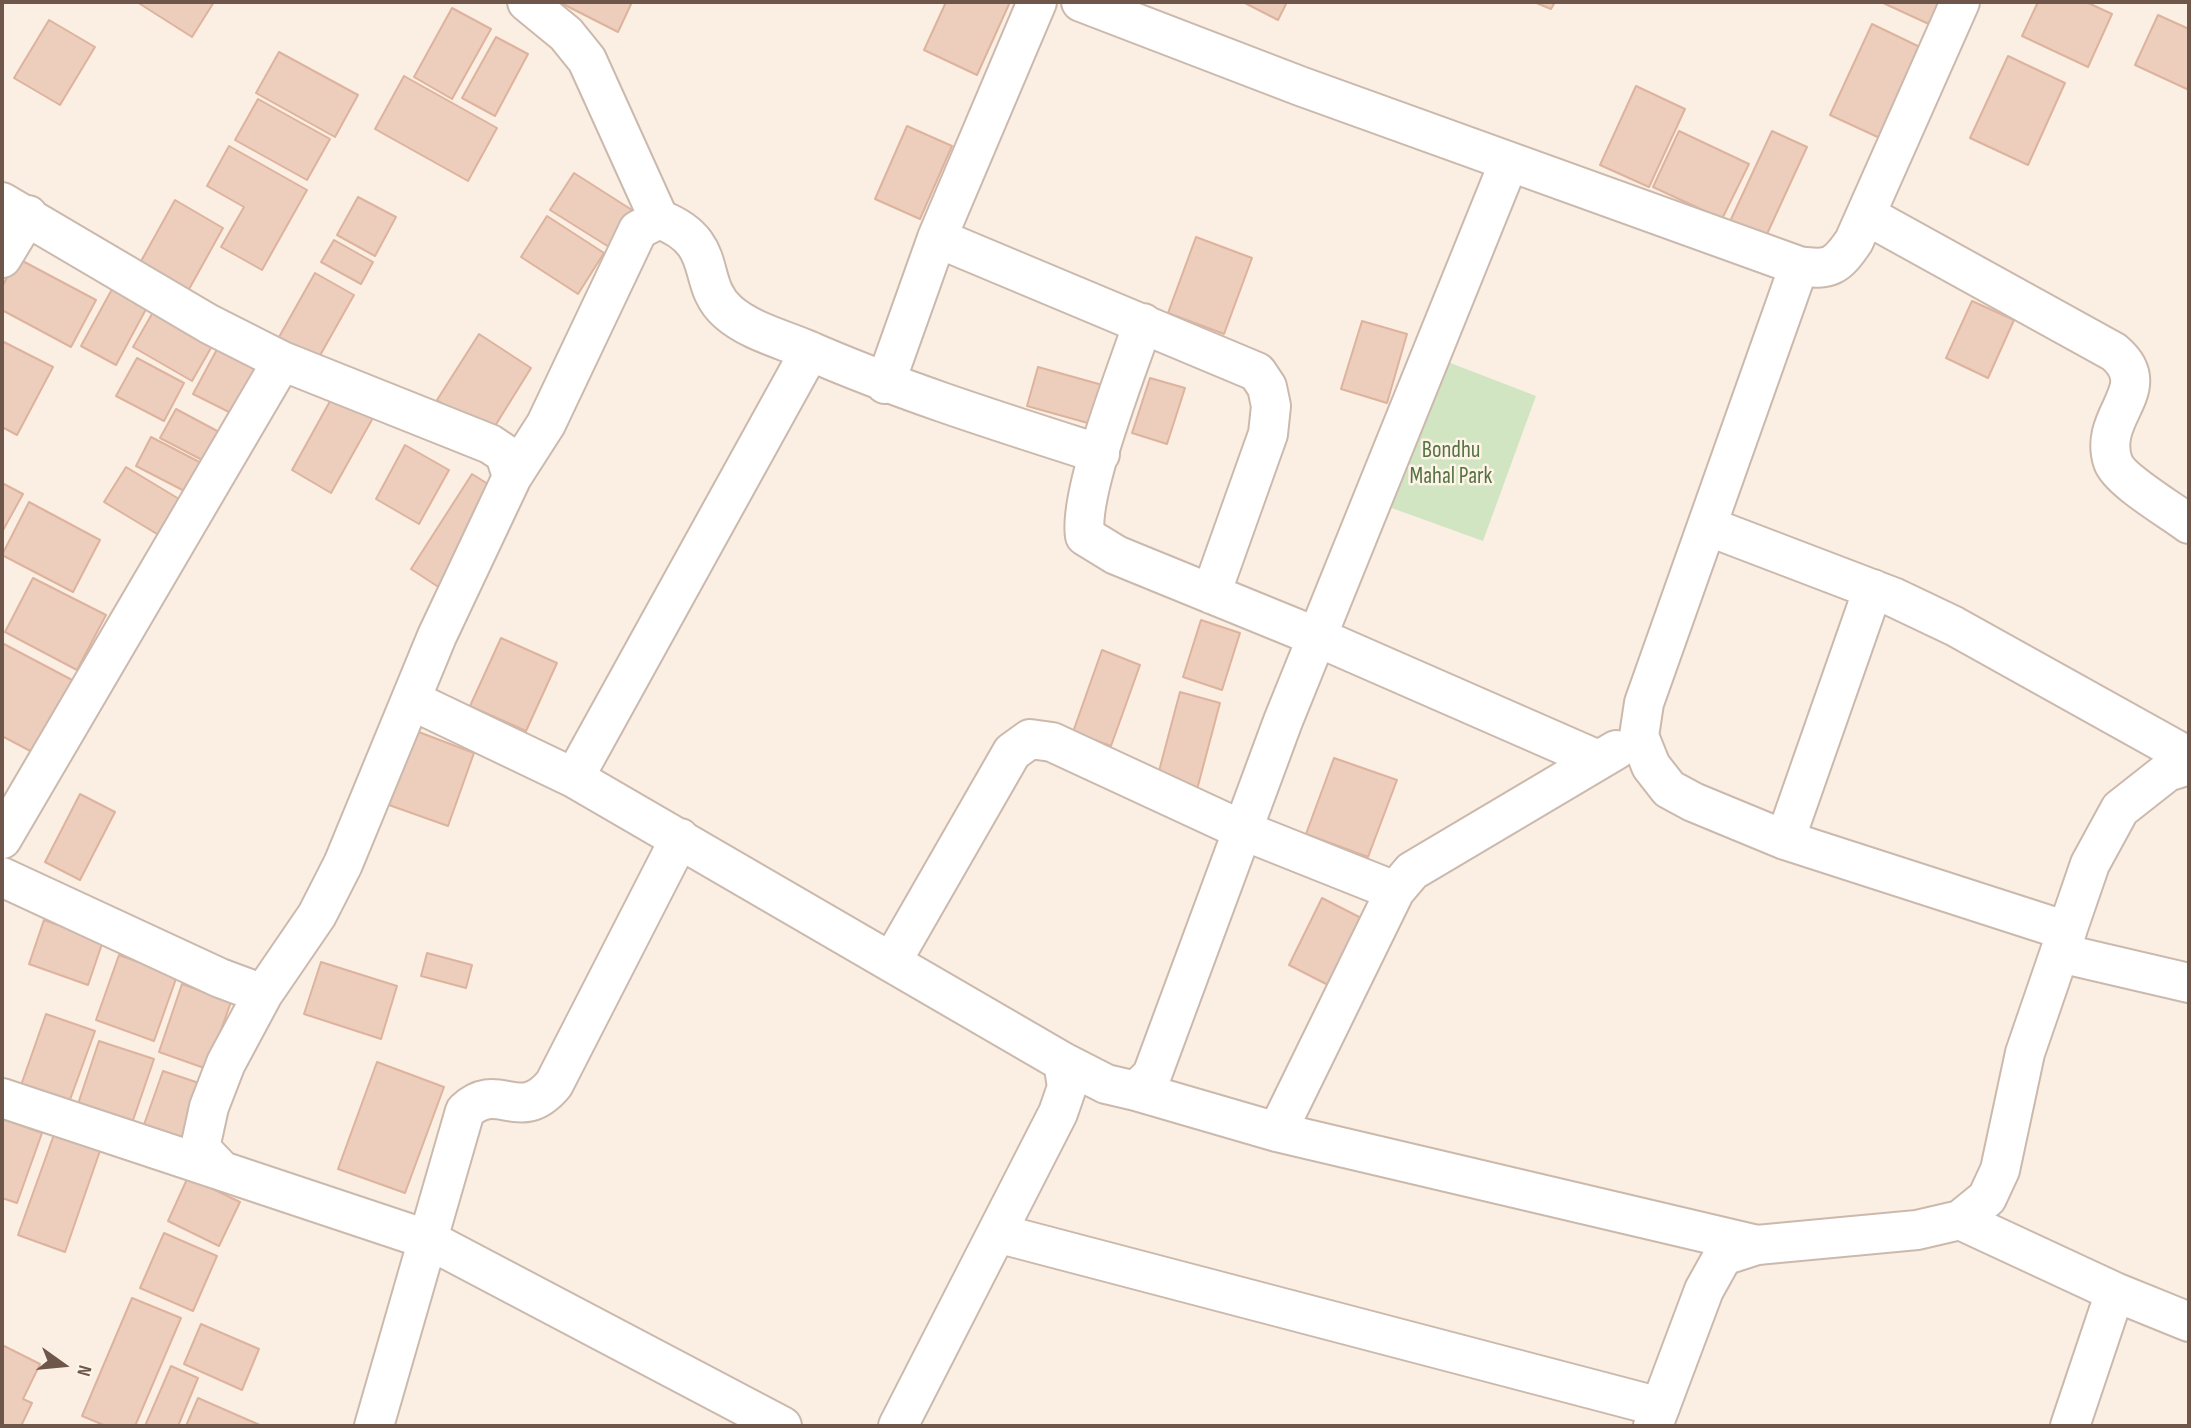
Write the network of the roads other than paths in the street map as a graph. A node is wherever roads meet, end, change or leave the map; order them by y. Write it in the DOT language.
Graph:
graph roads {
  1 [pos="527,2"];
  2 [pos="1037,2"];
  3 [pos="1081,2"];
  4 [pos="1960,2"];
  5 [pos="1509,162"];
  6 [pos="15,208"];
  7 [pos="1866,215"];
  8 [pos="659,219"];
  9 [pos="937,238"];
  10 [pos="2,258"];
  11 [pos="1798,266"];
  12 [pos="1143,323"];
  13 [pos="810,351"];
  14 [pos="282,361"];
  15 [pos="885,384"];
  16 [pos="1100,454"];
  17 [pos="512,477"];
  18 [pos="2189,524"];
  19 [pos="1707,526"];
  20 [pos="1873,589"];
  21 [pos="1211,594"];
  22 [pos="1317,638"];
  23 [pos="411,700"];
  24 [pos="1639,736"];
  25 [pos="2189,757"];
  26 [pos="1598,760"];
  27 [pos="2189,765"];
  28 [pos="573,778"];
  29 [pos="1242,830"];
  30 [pos="680,838"];
  31 [pos="2,839"];
  32 [pos="1786,840"];
  33 [pos="2,877"];
  34 [pos="1395,891"];
  35 [pos="2064,942"];
  36 [pos="892,961"];
  37 [pos="2189,984"];
  38 [pos="263,994"];
  39 [pos="1063,1062"];
  40 [pos="1136,1091"];
  41 [pos="2,1098"];
  42 [pos="1277,1132"];
  43 [pos="222,1171"];
  44 [pos="1960,1220"];
  45 [pos="997,1233"];
  46 [pos="429,1240"];
  47 [pos="1756,1245"];
  48 [pos="2115,1292"];
  49 [pos="2189,1322"];
  50 [pos="1656,1417"];
  51 [pos="374,1426"];
  52 [pos="782,1426"];
  53 [pos="898,1426"];
  54 [pos="2070,1426"];
  1 -- 8 [label="street"];
  2 -- 9 [label="street"];
  3 -- 5 [label="street"];
  4 -- 7 [label="street"];
  5 -- 11 [label="street"];
  5 -- 22 [label="street"];
  6 -- 10 [label="street"];
  6 -- 14 [label="street"];
  7 -- 11 [label="street"];
  7 -- 18 [label="street"];
  8 -- 13 [label="street"];
  8 -- 17 [label="street"];
  9 -- 12 [label="street"];
  9 -- 15 [label="street"];
  11 -- 19 [label="street"];
  12 -- 16 [label="street"];
  12 -- 21 [label="street"];
  13 -- 15 [label="street"];
  13 -- 28 [label="street"];
  14 -- 17 [label="street"];
  14 -- 31 [label="street"];
  15 -- 16 [label="street"];
  16 -- 21 [label="street"];
  17 -- 23 [label="street"];
  19 -- 20 [label="street"];
  19 -- 24 [label="street"];
  20 -- 25 [label="street"];
  20 -- 32 [label="street"];
  21 -- 22 [label="street"];
  22 -- 26 [label="street"];
  22 -- 29 [label="street"];
  23 -- 28 [label="street"];
  23 -- 38 [label="street"];
  24 -- 26 [label="street"];
  24 -- 32 [label="street"];
  26 -- 34 [label="street"];
  27 -- 35 [label="street"];
  28 -- 30 [label="street"];
  29 -- 34 [label="street"];
  29 -- 36 [label="street"];
  29 -- 40 [label="street"];
  30 -- 36 [label="street"];
  30 -- 46 [label="street"];
  32 -- 35 [label="street"];
  33 -- 38 [label="street"];
  34 -- 42 [label="street"];
  35 -- 37 [label="street"];
  35 -- 44 [label="street"];
  36 -- 39 [label="street"];
  38 -- 43 [label="street"];
  39 -- 40 [label="street"];
  39 -- 45 [label="street"];
  40 -- 42 [label="street"];
  41 -- 43 [label="street"];
  42 -- 47 [label="street"];
  43 -- 46 [label="street"];
  44 -- 47 [label="street"];
  44 -- 48 [label="street"];
  45 -- 50 [label="street"];
  45 -- 53 [label="street"];
  46 -- 51 [label="street"];
  46 -- 52 [label="street"];
  47 -- 50 [label="street"];
  48 -- 49 [label="street"];
  48 -- 54 [label="street"];
}
